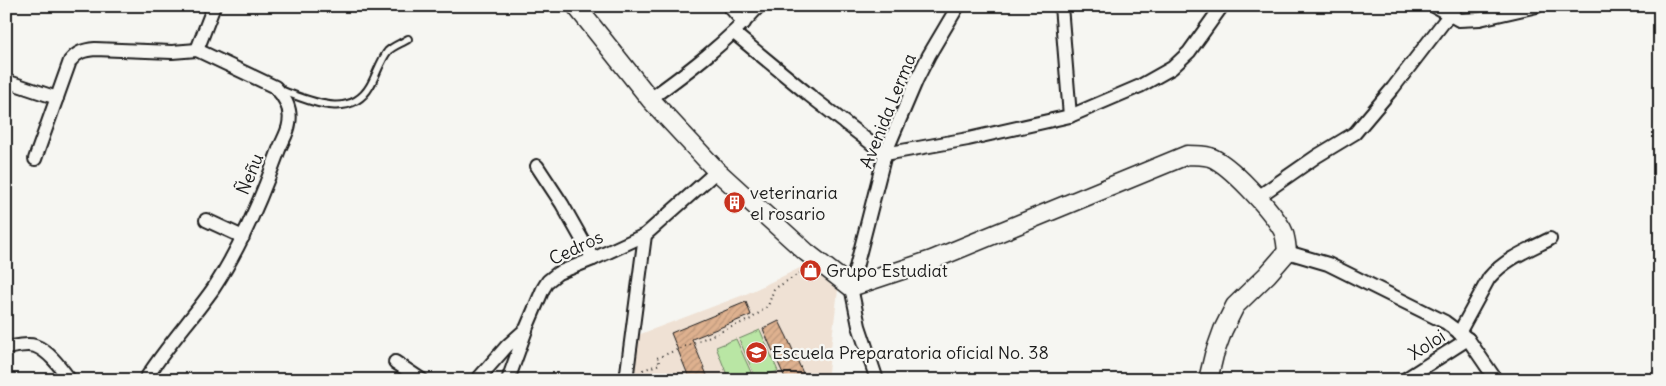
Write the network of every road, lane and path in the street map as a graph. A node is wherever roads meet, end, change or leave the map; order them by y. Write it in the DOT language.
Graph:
graph roads {
  1 [pos="214,6"];
  2 [pos="576,6"];
  3 [pos="729,6"];
  4 [pos="759,6"];
  5 [pos="958,6"];
  6 [pos="1061,6"];
  7 [pos="1222,6"];
  8 [pos="1434,6"];
  9 [pos="1537,6"];
  10 [pos="1453,10"];
  11 [pos="744,23"];
  12 [pos="734,33"];
  13 [pos="408,39"];
  14 [pos="197,50"];
  15 [pos="6,82"];
  16 [pos="274,87"];
  17 [pos="58,98"];
  18 [pos="650,99"];
  19 [pos="1070,116"];
  20 [pos="885,154"];
  21 [pos="35,159"];
  22 [pos="537,166"];
  23 [pos="717,171"];
  24 [pos="1258,197"];
  25 [pos="206,220"];
  26 [pos="645,234"];
  27 [pos="243,236"];
  28 [pos="1550,239"];
  29 [pos="1287,252"];
  30 [pos="593,259"];
  31 [pos="817,261"];
  32 [pos="851,287"];
  33 [pos="526,329"];
  34 [pos="1464,336"];
  35 [pos="6,348"];
  36 [pos="395,362"];
  37 [pos="418,379"];
  38 [pos="70,380"];
  39 [pos="145,380"];
  40 [pos="477,380"];
  41 [pos="508,380"];
  42 [pos="626,380"];
  43 [pos="642,380"];
  44 [pos="877,380"];
  45 [pos="1208,380"];
  46 [pos="1404,380"];
  47 [pos="1496,380"];
  1 -- 14 [label="street"];
  2 -- 18 [label="main road"];
  3 -- 11 [label="street"];
  4 -- 11 [label="street"];
  5 -- 20 [label="street, Avenida Lerma"];
  6 -- 19 [label="street"];
  7 -- 19 [label="street"];
  8 -- 10 [label="street"];
  9 -- 10 [label="street"];
  10 -- 24 [label="street"];
  11 -- 12 [label="street"];
  12 -- 18 [label="street"];
  12 -- 20 [label="street"];
  13 -- 16 [label="lane"];
  14 -- 16 [label="street, Ñeñu"];
  14 -- 17 [label="street"];
  15 -- 17 [label="street"];
  16 -- 27 [label="street, Ñeñu"];
  17 -- 21 [label="street"];
  18 -- 23 [label="main road"];
  19 -- 20 [label="street"];
  20 -- 32 [label="street, Avenida Lerma"];
  22 -- 30 [label="street"];
  23 -- 26 [label="street, Cedros"];
  23 -- 31 [label="main road"];
  24 -- 29 [label="main road"];
  24 -- 32 [label="main road"];
  25 -- 27 [label="street"];
  26 -- 30 [label="street, Cedros"];
  26 -- 42 [label="street"];
  27 -- 39 [label="street, Ñeñu"];
  28 -- 34 [label="street"];
  29 -- 34 [label="street"];
  29 -- 45 [label="main road"];
  30 -- 33 [label="street, Cedros"];
  31 -- 32 [label="main road"];
  31 -- 43 [label="path"];
  32 -- 44 [label="street, Avenida Lerma"];
  33 -- 40 [label="street, Cedros"];
  33 -- 41 [label="street"];
  34 -- 46 [label="street, Xoloi"];
  34 -- 47 [label="street"];
  35 -- 38 [label="street"];
  36 -- 37 [label="street"];
}
